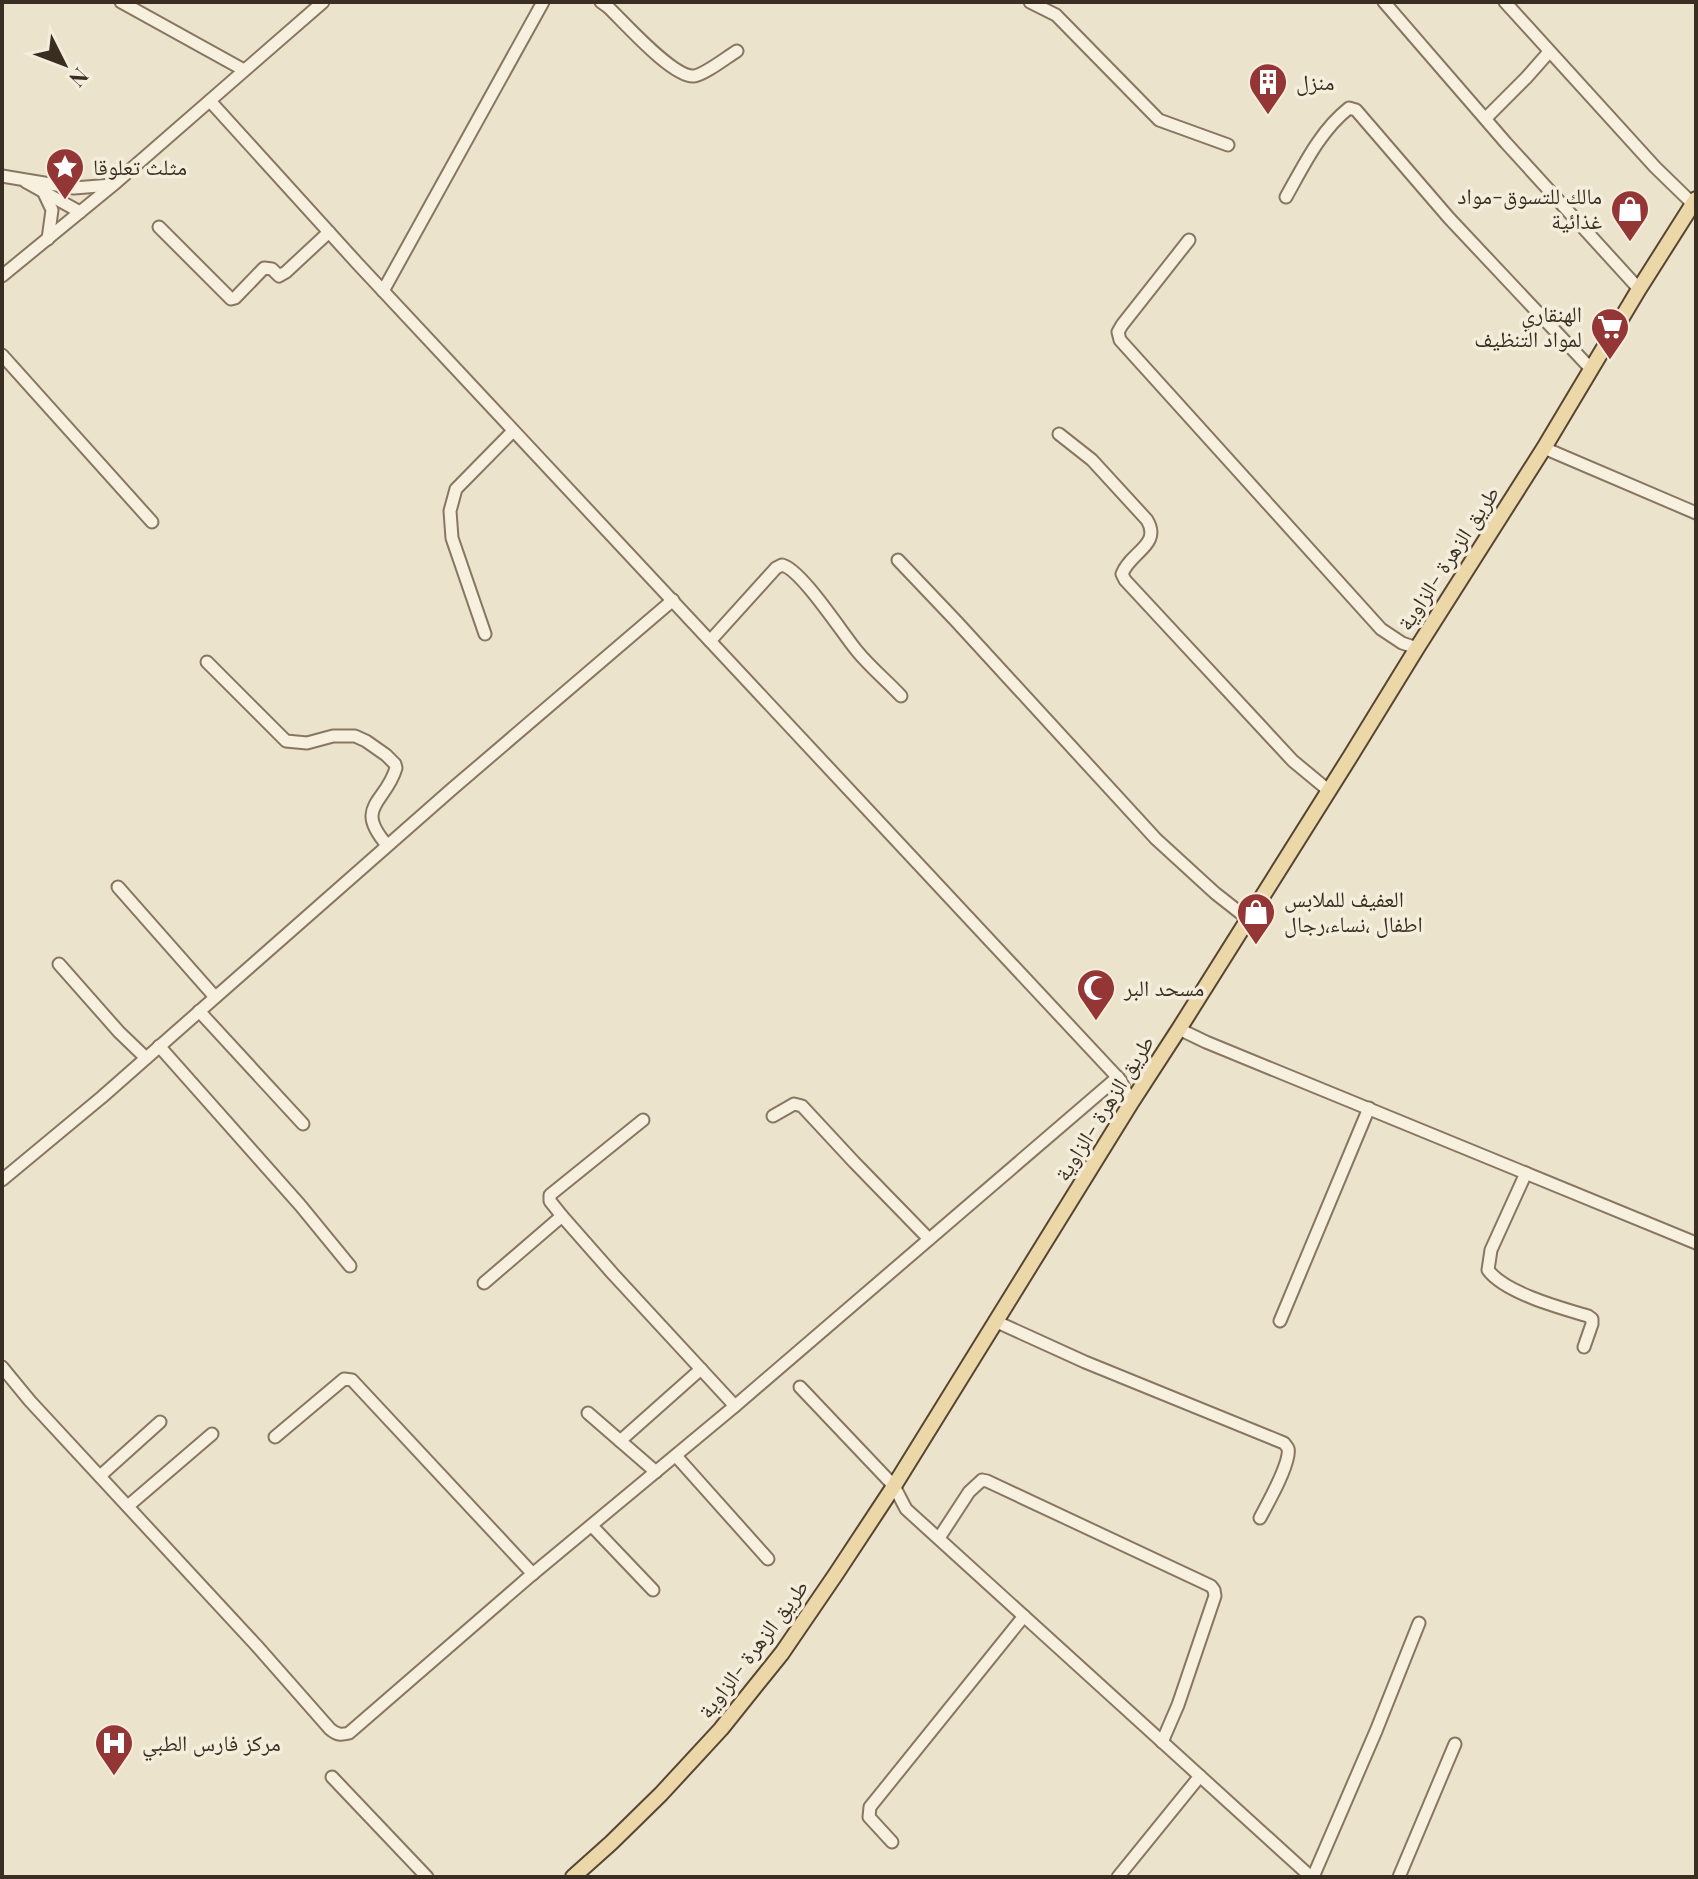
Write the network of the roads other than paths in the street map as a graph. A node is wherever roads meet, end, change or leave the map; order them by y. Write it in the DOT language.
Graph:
graph roads {
  1 [pos="121,2"];
  2 [pos="323,2"];
  3 [pos="543,2"];
  4 [pos="601,2"];
  5 [pos="1030,2"];
  6 [pos="1384,2"];
  7 [pos="1505,2"];
  8 [pos="737,51"];
  9 [pos="1549,52"];
  10 [pos="244,70"];
  11 [pos="210,101"];
  12 [pos="1486,118"];
  13 [pos="1228,145"];
  14 [pos="2,176"];
  15 [pos="22,180"];
  16 [pos="113,185"];
  17 [pos="74,188"];
  18 [pos="43,193"];
  19 [pos="1286,197"];
  20 [pos="1694,202"];
  21 [pos="82,210"];
  22 [pos="159,227"];
  23 [pos="329,232"];
  24 [pos="48,239"];
  25 [pos="1189,240"];
  26 [pos="2,276"];
  27 [pos="1639,289"];
  28 [pos="383,291"];
  29 [pos="2,355"];
  30 [pos="1591,369"];
  31 [pos="513,431"];
  32 [pos="1059,434"];
  33 [pos="1544,448"];
  34 [pos="1696,513"];
  35 [pos="152,522"];
  36 [pos="898,560"];
  37 [pos="673,600"];
  38 [pos="485,634"];
  39 [pos="710,641"];
  40 [pos="1417,648"];
  41 [pos="207,662"];
  42 [pos="901,696"];
  43 [pos="1328,790"];
  44 [pos="387,845"];
  45 [pos="118,887"];
  46 [pos="1248,919"];
  47 [pos="59,964"];
  48 [pos="215,997"];
  49 [pos="199,1011"];
  50 [pos="1179,1029"];
  51 [pos="159,1046"];
  52 [pos="146,1058"];
  53 [pos="1148,1077"];
  54 [pos="1120,1079"];
  55 [pos="1131,1103"];
  56 [pos="1369,1108"];
  57 [pos="773,1116"];
  58 [pos="643,1120"];
  59 [pos="303,1124"];
  60 [pos="1526,1173"];
  61 [pos="2,1180"];
  62 [pos="562,1216"];
  63 [pos="929,1239"];
  64 [pos="1696,1243"];
  65 [pos="350,1266"];
  66 [pos="484,1283"];
  67 [pos="1280,1321"];
  68 [pos="997,1322"];
  69 [pos="1584,1347"];
  70 [pos="2,1367"];
  71 [pos="701,1369"];
  72 [pos="800,1387"];
  73 [pos="735,1406"];
  74 [pos="588,1413"];
  75 [pos="160,1422"];
  76 [pos="212,1434"];
  77 [pos="275,1437"];
  78 [pos="620,1441"];
  79 [pos="676,1456"];
  80 [pos="656,1472"];
  81 [pos="100,1476"];
  82 [pos="894,1486"];
  83 [pos="883,1504"];
  84 [pos="128,1506"];
  85 [pos="906,1509"];
  86 [pos="1260,1518"];
  87 [pos="592,1526"];
  88 [pos="939,1538"];
  89 [pos="768,1559"];
  90 [pos="533,1574"];
  91 [pos="653,1590"];
  92 [pos="1024,1616"];
  93 [pos="1419,1623"];
  94 [pos="1162,1742"];
  95 [pos="1455,1744"];
  96 [pos="1200,1776"];
  97 [pos="332,1777"];
  98 [pos="892,1842"];
  99 [pos="427,1877"];
  100 [pos="573,1877"];
  101 [pos="1118,1877"];
  102 [pos="1312,1877"];
  103 [pos="1399,1877"];
  1 -- 10 [label="street"];
  2 -- 10 [label="street"];
  3 -- 28 [label="street"];
  4 -- 8 [label="street"];
  5 -- 13 [label="street"];
  6 -- 12 [label="street"];
  7 -- 9 [label="street"];
  9 -- 12 [label="street"];
  9 -- 20 [label="street"];
  10 -- 11 [label="street"];
  11 -- 16 [label="street"];
  11 -- 23 [label="street"];
  12 -- 27 [label="street"];
  14 -- 15 [label="street"];
  15 -- 17 [label="street"];
  15 -- 18 [label="street"];
  16 -- 17 [label="street"];
  16 -- 21 [label="street"];
  17 -- 21 [label="street"];
  18 -- 21 [label="street"];
  18 -- 24 [label="street"];
  19 -- 30 [label="street"];
  20 -- 27 [label="main road, طريق الزهرة -الزاوية"];
  21 -- 24 [label="street"];
  22 -- 23 [label="street"];
  23 -- 28 [label="street"];
  24 -- 26 [label="street"];
  25 -- 40 [label="street"];
  27 -- 30 [label="main road, طريق الزهرة -الزاوية"];
  28 -- 31 [label="street"];
  29 -- 35 [label="street"];
  30 -- 33 [label="main road, طريق الزهرة -الزاوية"];
  31 -- 37 [label="street"];
  31 -- 38 [label="street"];
  32 -- 43 [label="street"];
  33 -- 34 [label="street"];
  33 -- 40 [label="main road, طريق الزهرة -الزاوية"];
  36 -- 46 [label="street"];
  37 -- 39 [label="street"];
  37 -- 44 [label="street"];
  39 -- 42 [label="street"];
  39 -- 54 [label="street"];
  40 -- 43 [label="main road, طريق الزهرة -الزاوية"];
  41 -- 44 [label="street"];
  43 -- 46 [label="main road, طريق الزهرة -الزاوية"];
  44 -- 48 [label="street"];
  45 -- 48 [label="street"];
  46 -- 50 [label="main road, طريق الزهرة -الزاوية"];
  47 -- 52 [label="street"];
  48 -- 49 [label="street"];
  49 -- 51 [label="street"];
  49 -- 59 [label="street"];
  50 -- 53 [label="main road, طريق الزهرة -الزاوية"];
  50 -- 56 [label="street"];
  51 -- 52 [label="street"];
  51 -- 65 [label="street"];
  52 -- 61 [label="street"];
  53 -- 54 [label="street"];
  53 -- 55 [label="main road, طريق الزهرة -الزاوية"];
  54 -- 55 [label="street"];
  54 -- 63 [label="street"];
  55 -- 68 [label="main road, طريق الزهرة -الزاوية"];
  56 -- 60 [label="street"];
  56 -- 67 [label="street"];
  57 -- 63 [label="street"];
  58 -- 62 [label="street"];
  60 -- 64 [label="street"];
  60 -- 69 [label="street"];
  62 -- 66 [label="street"];
  62 -- 71 [label="street"];
  63 -- 73 [label="street"];
  68 -- 82 [label="main road, طريق الزهرة -الزاوية"];
  68 -- 86 [label="street"];
  70 -- 81 [label="street"];
  71 -- 73 [label="street"];
  71 -- 78 [label="street"];
  72 -- 82 [label="street"];
  73 -- 79 [label="street"];
  74 -- 78 [label="street"];
  75 -- 81 [label="street"];
  76 -- 84 [label="street"];
  77 -- 90 [label="street"];
  78 -- 80 [label="street"];
  79 -- 80 [label="street"];
  79 -- 89 [label="street"];
  80 -- 87 [label="street"];
  81 -- 84 [label="street"];
  82 -- 83 [label="main road, طريق الزهرة -الزاوية"];
  82 -- 85 [label="street"];
  83 -- 85 [label="street"];
  83 -- 100 [label="main road, طريق الزهرة -الزاوية"];
  84 -- 90 [label="street"];
  85 -- 88 [label="street"];
  87 -- 90 [label="street"];
  87 -- 91 [label="street"];
  88 -- 92 [label="street"];
  88 -- 94 [label="street"];
  92 -- 94 [label="street"];
  92 -- 98 [label="street"];
  93 -- 102 [label="street"];
  94 -- 96 [label="street"];
  95 -- 103 [label="street"];
  96 -- 101 [label="street"];
  96 -- 102 [label="street"];
  97 -- 99 [label="street"];
}
